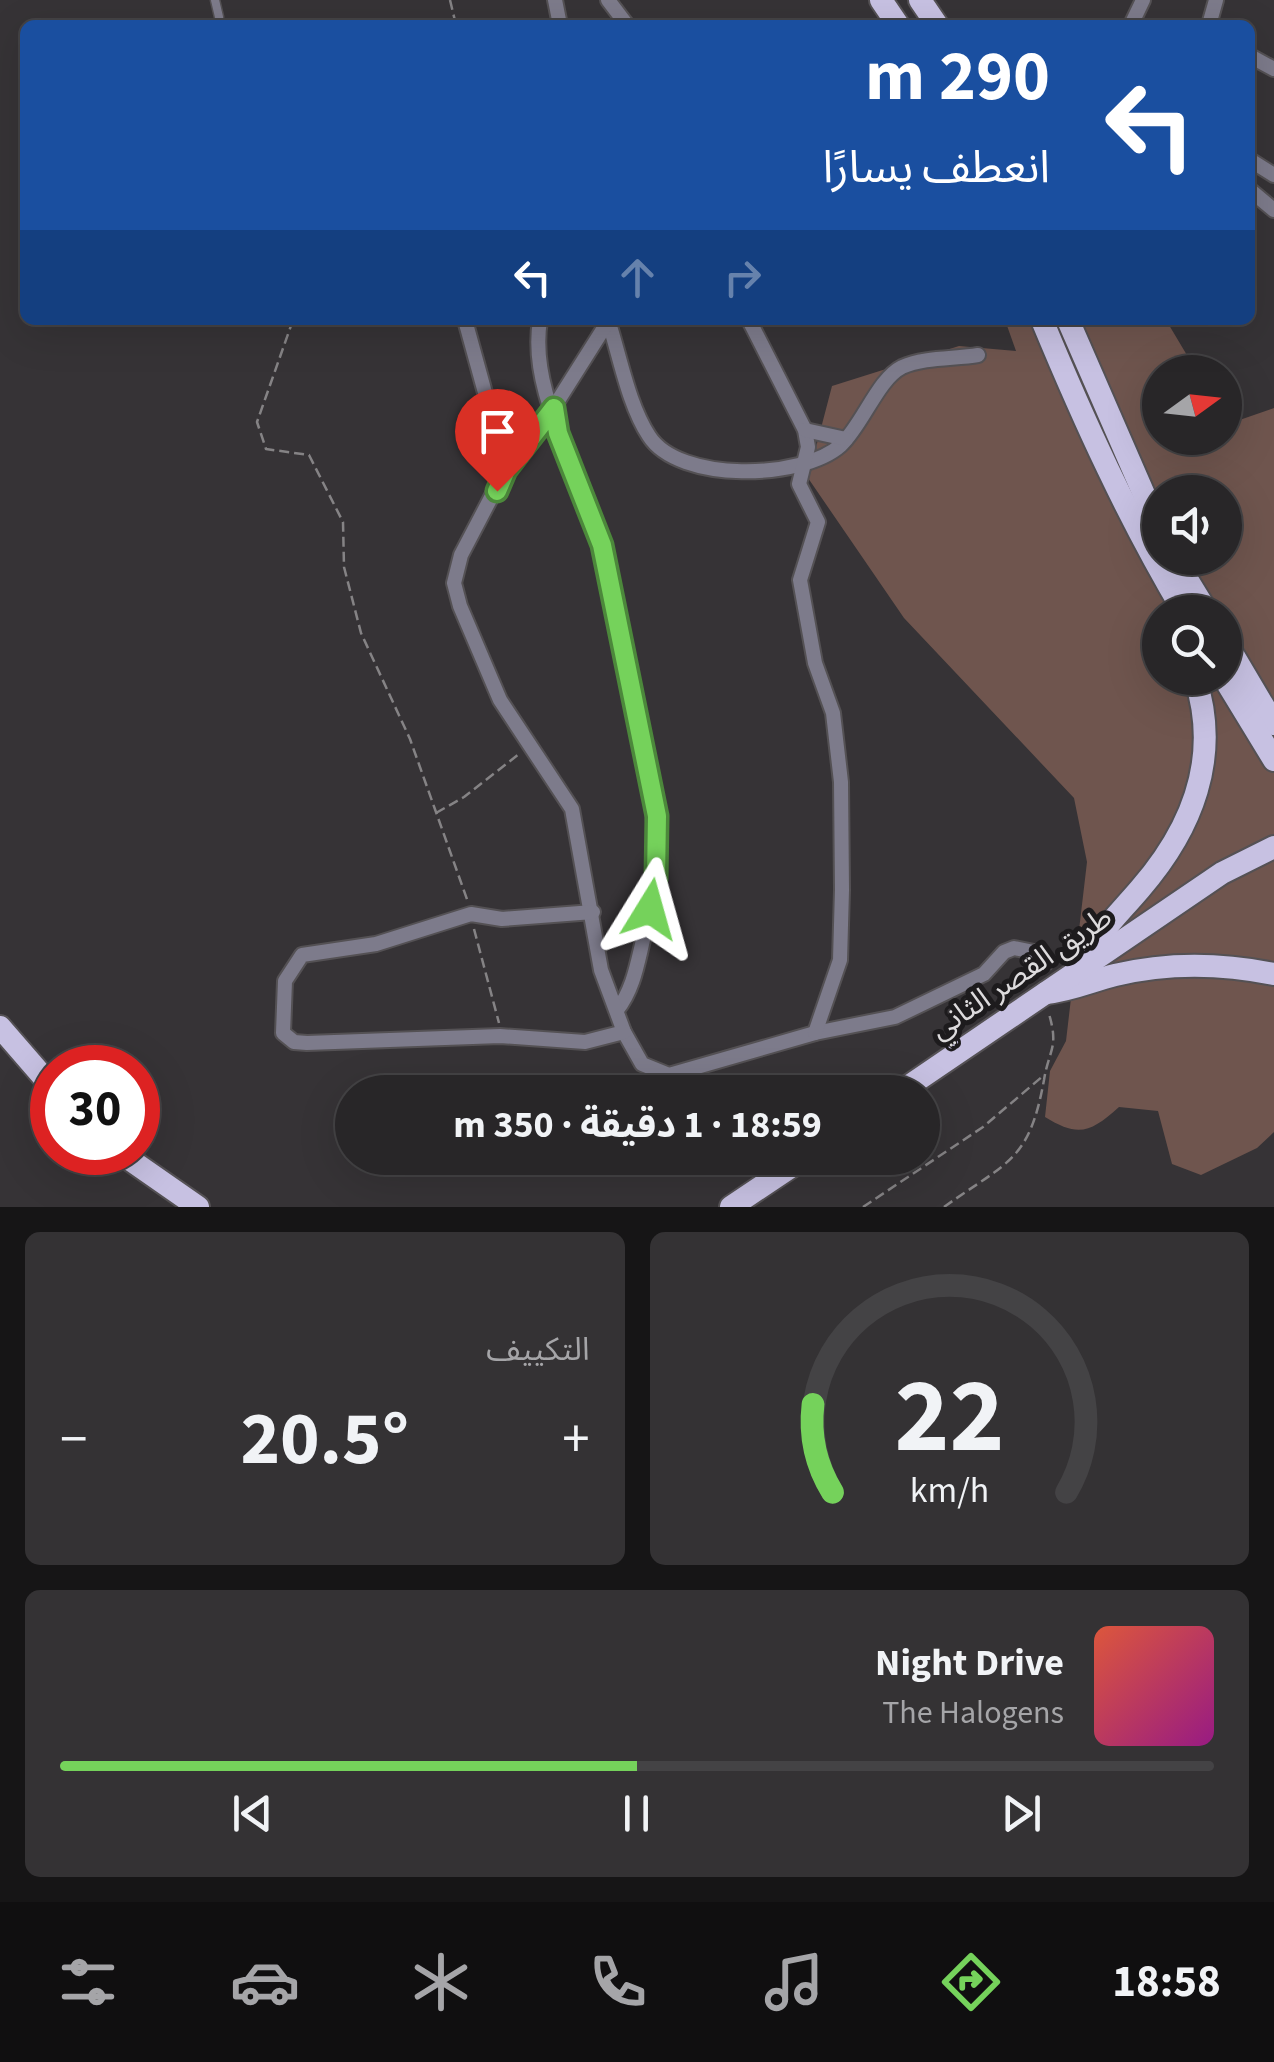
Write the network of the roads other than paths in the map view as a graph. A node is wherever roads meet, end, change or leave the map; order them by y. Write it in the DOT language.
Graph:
graph roads {
  1 [pos="215,0"];
  2 [pos="219,18"];
  3 [pos="467,325"];
  4 [pos="540,325"];
  5 [pos="605,325"];
  6 [pos="610,325"];
  7 [pos="752,325"];
  8 [pos="1044,325"];
  9 [pos="1070,325"];
  10 [pos="978,354"];
  11 [pos="554,408"];
  12 [pos="806,430"];
  13 [pos="846,439"];
  14 [pos="1101,461"];
  15 [pos="800,467"];
  16 [pos="506,470"];
  17 [pos="1142,490"];
  18 [pos="1157,595"];
  19 [pos="1174,595"];
  20 [pos="1242,658"];
  21 [pos="1242,668"];
  22 [pos="1274,693"];
  23 [pos="1198,695"];
  24 [pos="1234,695"];
  25 [pos="1274,724"];
  26 [pos="1274,760"];
  27 [pos="1274,846"];
  28 [pos="592,912"];
  29 [pos="1047,962"];
  30 [pos="1080,968"];
  31 [pos="1274,974"];
  32 [pos="1043,993"];
  33 [pos="617,1010"];
  34 [pos="0,1027"];
  35 [pos="624,1032"];
  36 [pos="815,1034"];
  37 [pos="30,1062"];
  38 [pos="925,1075"];
  39 [pos="152,1175"];
  40 [pos="779,1175"];
  41 [pos="198,1207"];
  42 [pos="731,1207"];
  1 -- 2 [label="lane"];
  3 -- 16 [label="street"];
  4 -- 11 [label="street"];
  5 -- 11 [label="street"];
  6 -- 15 [label="street"];
  7 -- 12 [label="street"];
  8 -- 14 [label="main road"];
  9 -- 17 [label="main road"];
  10 -- 13 [label="street"];
  11 -- 16 [label="street"];
  11 -- 33 [label="street"];
  12 -- 13 [label="street"];
  12 -- 15 [label="street"];
  13 -- 15 [label="street"];
  14 -- 18 [label="main road"];
  14 -- 19 [label="main road"];
  15 -- 36 [label="street"];
  16 -- 28 [label="street"];
  20 -- 22 [label="main road"];
  21 -- 25 [label="main road"];
  23 -- 30 [label="main road"];
  24 -- 26 [label="main road"];
  27 -- 30 [label="main road, طريق القصر الثاني"];
  28 -- 33 [label="street"];
  28 -- 35 [label="street"];
  29 -- 36 [label="street"];
  30 -- 32 [label="main road, طريق القصر الثاني"];
  31 -- 32 [label="main road"];
  32 -- 38 [label="main road, طريق القصر الثاني"];
  33 -- 35 [label="street"];
  34 -- 37 [label="main road"];
  35 -- 36 [label="street"];
  39 -- 41 [label="main road"];
  40 -- 42 [label="main road"];
}
